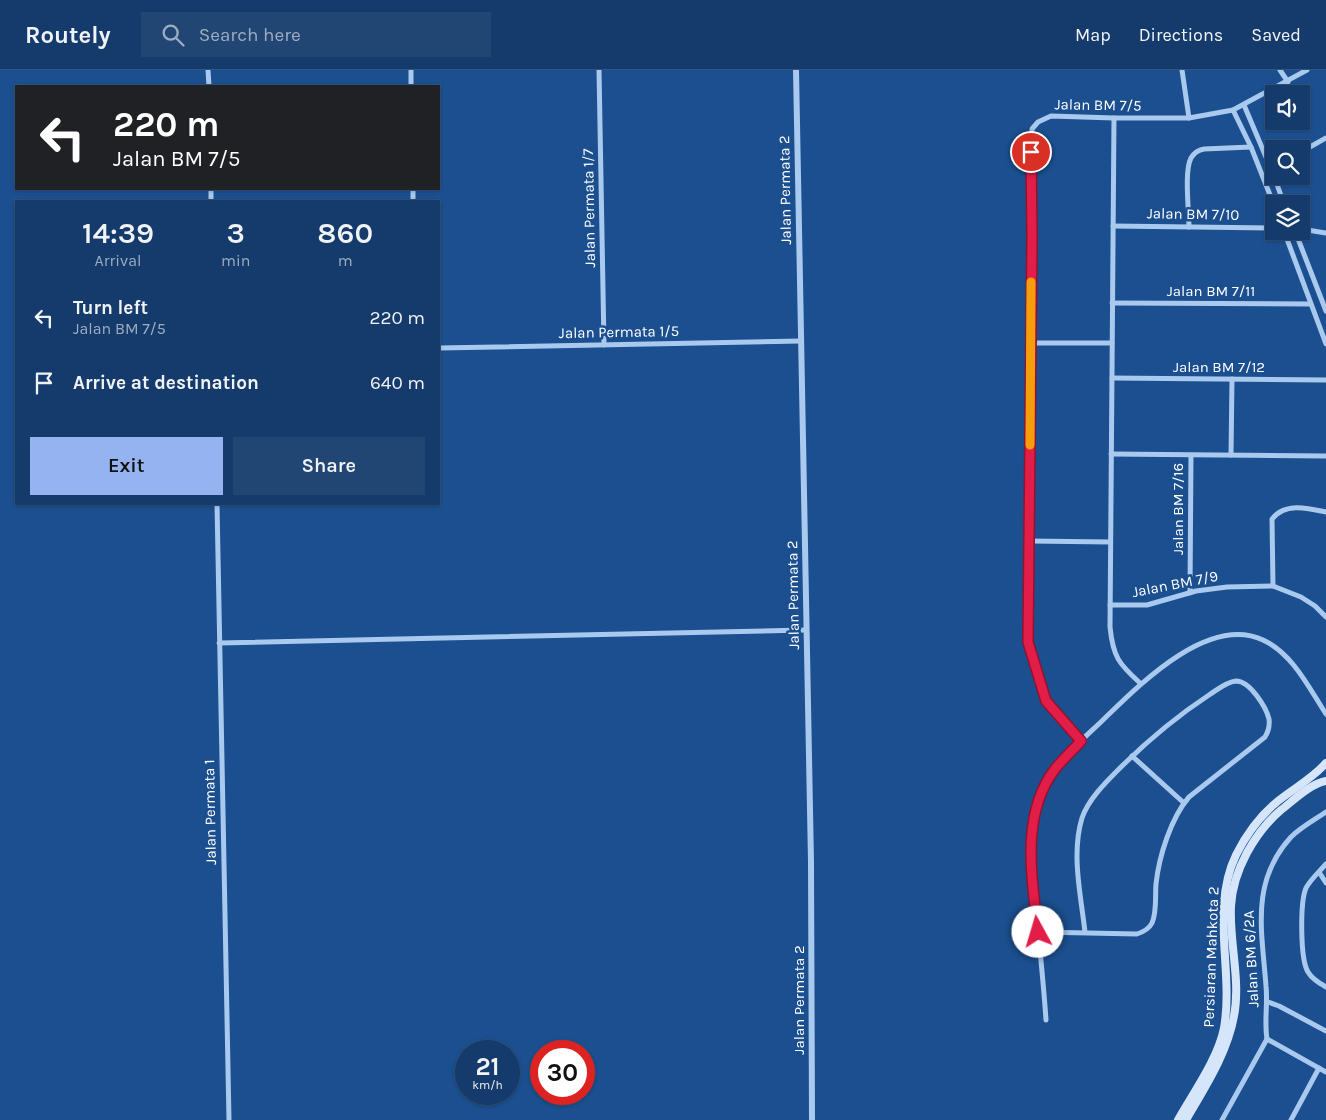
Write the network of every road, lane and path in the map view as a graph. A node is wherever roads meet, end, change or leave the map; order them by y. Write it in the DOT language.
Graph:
graph roads {
  1 [pos="208,70"];
  2 [pos="411,70"];
  3 [pos="599,70"];
  4 [pos="796,70"];
  5 [pos="1182,70"];
  6 [pos="1280,70"];
  7 [pos="1307,70"];
  8 [pos="1288,82"];
  9 [pos="209,85"];
  10 [pos="411,85"];
  11 [pos="1244,105"];
  12 [pos="1233,110"];
  13 [pos="1114,118"];
  14 [pos="1189,118"];
  15 [pos="1326,138"];
  16 [pos="1251,147"];
  17 [pos="1310,147"];
  18 [pos="1265,150"];
  19 [pos="1270,195"];
  20 [pos="1113,226"];
  21 [pos="1189,227"];
  22 [pos="1265,228"];
  23 [pos="1310,230"];
  24 [pos="1326,232"];
  25 [pos="1287,240"];
  26 [pos="1299,240"];
  27 [pos="1112,303"];
  28 [pos="1310,304"];
  29 [pos="1325,308"];
  30 [pos="800,341"];
  31 [pos="1031,343"];
  32 [pos="1112,344"];
  33 [pos="1326,344"];
  34 [pos="604,345"];
  35 [pos="440,348"];
  36 [pos="1112,378"];
  37 [pos="1232,379"];
  38 [pos="1326,380"];
  39 [pos="1111,454"];
  40 [pos="1191,455"];
  41 [pos="1231,455"];
  42 [pos="1326,456"];
  43 [pos="217,505"];
  44 [pos="1326,512"];
  45 [pos="1029,541"];
  46 [pos="1110,542"];
  47 [pos="1273,586"];
  48 [pos="1190,594"];
  49 [pos="1110,606"];
  50 [pos="1326,617"];
  51 [pos="806,630"];
  52 [pos="219,642"];
  53 [pos="1140,684"];
  54 [pos="1326,714"];
  55 [pos="1081,741"];
  56 [pos="1132,756"];
  57 [pos="1326,763"];
  58 [pos="1326,781"];
  59 [pos="1184,803"];
  60 [pos="1326,813"];
  61 [pos="1326,864"];
  62 [pos="1319,872"];
  63 [pos="1326,883"];
  64 [pos="1038,932"];
  65 [pos="1085,932"];
  66 [pos="1326,987"];
  67 [pos="1268,1002"];
  68 [pos="1046,1020"];
  69 [pos="1326,1031"];
  70 [pos="1267,1039"];
  71 [pos="1319,1068"];
  72 [pos="1326,1072"];
  73 [pos="229,1120"];
  74 [pos="812,1120"];
  75 [pos="1178,1120"];
  76 [pos="1186,1120"];
  77 [pos="1222,1120"];
  78 [pos="1290,1120"];
  1 -- 9 [label="street"];
  2 -- 10 [label="street"];
  3 -- 34 [label="street, Jalan Permata 1/7"];
  4 -- 30 [label="street, Jalan Permata 2"];
  5 -- 14 [label="street"];
  6 -- 8 [label="street"];
  7 -- 8 [label="street, Jalan BM 7/5"];
  8 -- 11 [label="street, Jalan BM 7/5"];
  11 -- 12 [label="street, Jalan BM 7/5"];
  11 -- 18 [label="street"];
  12 -- 14 [label="street, Jalan BM 7/5"];
  12 -- 16 [label="street"];
  13 -- 14 [label="street, Jalan BM 7/5"];
  13 -- 20 [label="street"];
  13 -- 31 [label="street, Jalan BM 7/5"];
  15 -- 17 [label="street"];
  16 -- 19 [label="street"];
  16 -- 21 [label="street"];
  20 -- 21 [label="street, Jalan BM 7/10"];
  20 -- 27 [label="street"];
  21 -- 22 [label="street, Jalan BM 7/10"];
  23 -- 24 [label="street"];
  25 -- 28 [label="street"];
  26 -- 29 [label="street"];
  27 -- 28 [label="street, Jalan BM 7/11"];
  27 -- 32 [label="street"];
  28 -- 33 [label="street"];
  30 -- 34 [label="street, Jalan Permata 1/5"];
  30 -- 51 [label="street, Jalan Permata 2"];
  31 -- 32 [label="street"];
  31 -- 45 [label="street, Jalan BM 7/5"];
  32 -- 36 [label="street"];
  34 -- 35 [label="street, Jalan Permata 1/5"];
  36 -- 37 [label="street, Jalan BM 7/12"];
  36 -- 39 [label="street"];
  37 -- 38 [label="street, Jalan BM 7/12"];
  37 -- 41 [label="street"];
  39 -- 40 [label="street"];
  39 -- 46 [label="street"];
  40 -- 41 [label="street"];
  40 -- 48 [label="street, Jalan BM 7/16"];
  41 -- 42 [label="street"];
  43 -- 52 [label="street, Jalan Permata 1"];
  44 -- 47 [label="street"];
  45 -- 46 [label="street"];
  45 -- 55 [label="street, Jalan BM 7/5"];
  46 -- 49 [label="street"];
  47 -- 48 [label="street, Jalan BM 7/9"];
  47 -- 50 [label="street, Jalan BM 7/9"];
  48 -- 49 [label="street, Jalan BM 7/9"];
  49 -- 53 [label="street"];
  51 -- 52 [label="street"];
  51 -- 74 [label="street, Jalan Permata 2"];
  52 -- 73 [label="street, Jalan Permata 1"];
  53 -- 54 [label="street"];
  53 -- 55 [label="street"];
  55 -- 64 [label="street"];
  56 -- 59 [label="street"];
  56 -- 59 [label="street"];
  56 -- 65 [label="street"];
  57 -- 75 [label="main road, Persiaran Mahkota 2"];
  58 -- 76 [label="main road, Persiaran Mahkota 2"];
  59 -- 65 [label="street"];
  60 -- 67 [label="street, Jalan BM 6/2A"];
  61 -- 62 [label="street"];
  62 -- 63 [label="street"];
  62 -- 66 [label="street"];
  64 -- 65 [label="street"];
  64 -- 68 [label="street"];
  67 -- 69 [label="street"];
  67 -- 70 [label="street, Jalan BM 6/2A"];
  70 -- 71 [label="street"];
  70 -- 77 [label="street"];
  71 -- 72 [label="street"];
  71 -- 78 [label="street"];
}
